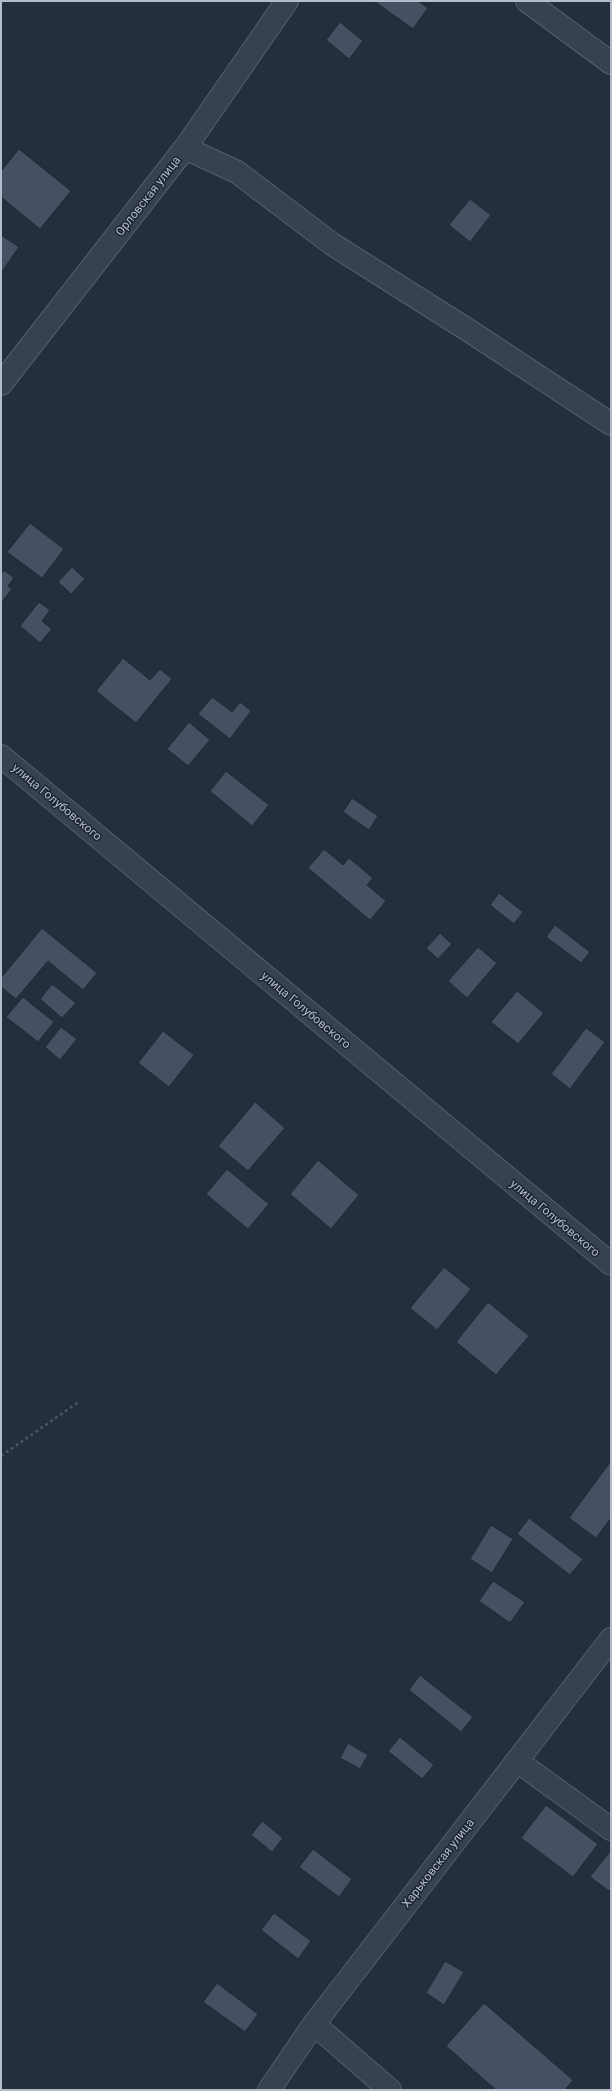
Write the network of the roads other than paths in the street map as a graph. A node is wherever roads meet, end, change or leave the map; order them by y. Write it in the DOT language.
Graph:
graph roads {
  1 [pos="287,1"];
  2 [pos="526,1"];
  3 [pos="611,63"];
  4 [pos="185,148"];
  5 [pos="1,384"];
  6 [pos="611,424"];
  7 [pos="1,756"];
  8 [pos="611,1264"];
  9 [pos="611,1639"];
  10 [pos="517,1761"];
  11 [pos="611,1829"];
  12 [pos="314,2024"];
  13 [pos="269,2090"];
  14 [pos="390,2090"];
  1 -- 4 [label="street, Орловская улица"];
  2 -- 3 [label="street"];
  4 -- 5 [label="street, Орловская улица"];
  4 -- 6 [label="street"];
  7 -- 8 [label="street, улица Голубовского"];
  9 -- 10 [label="street, Харьковская улица"];
  10 -- 11 [label="street"];
  10 -- 12 [label="street, Харьковская улица"];
  12 -- 13 [label="street, Харьковская улица"];
  12 -- 14 [label="street"];
}
